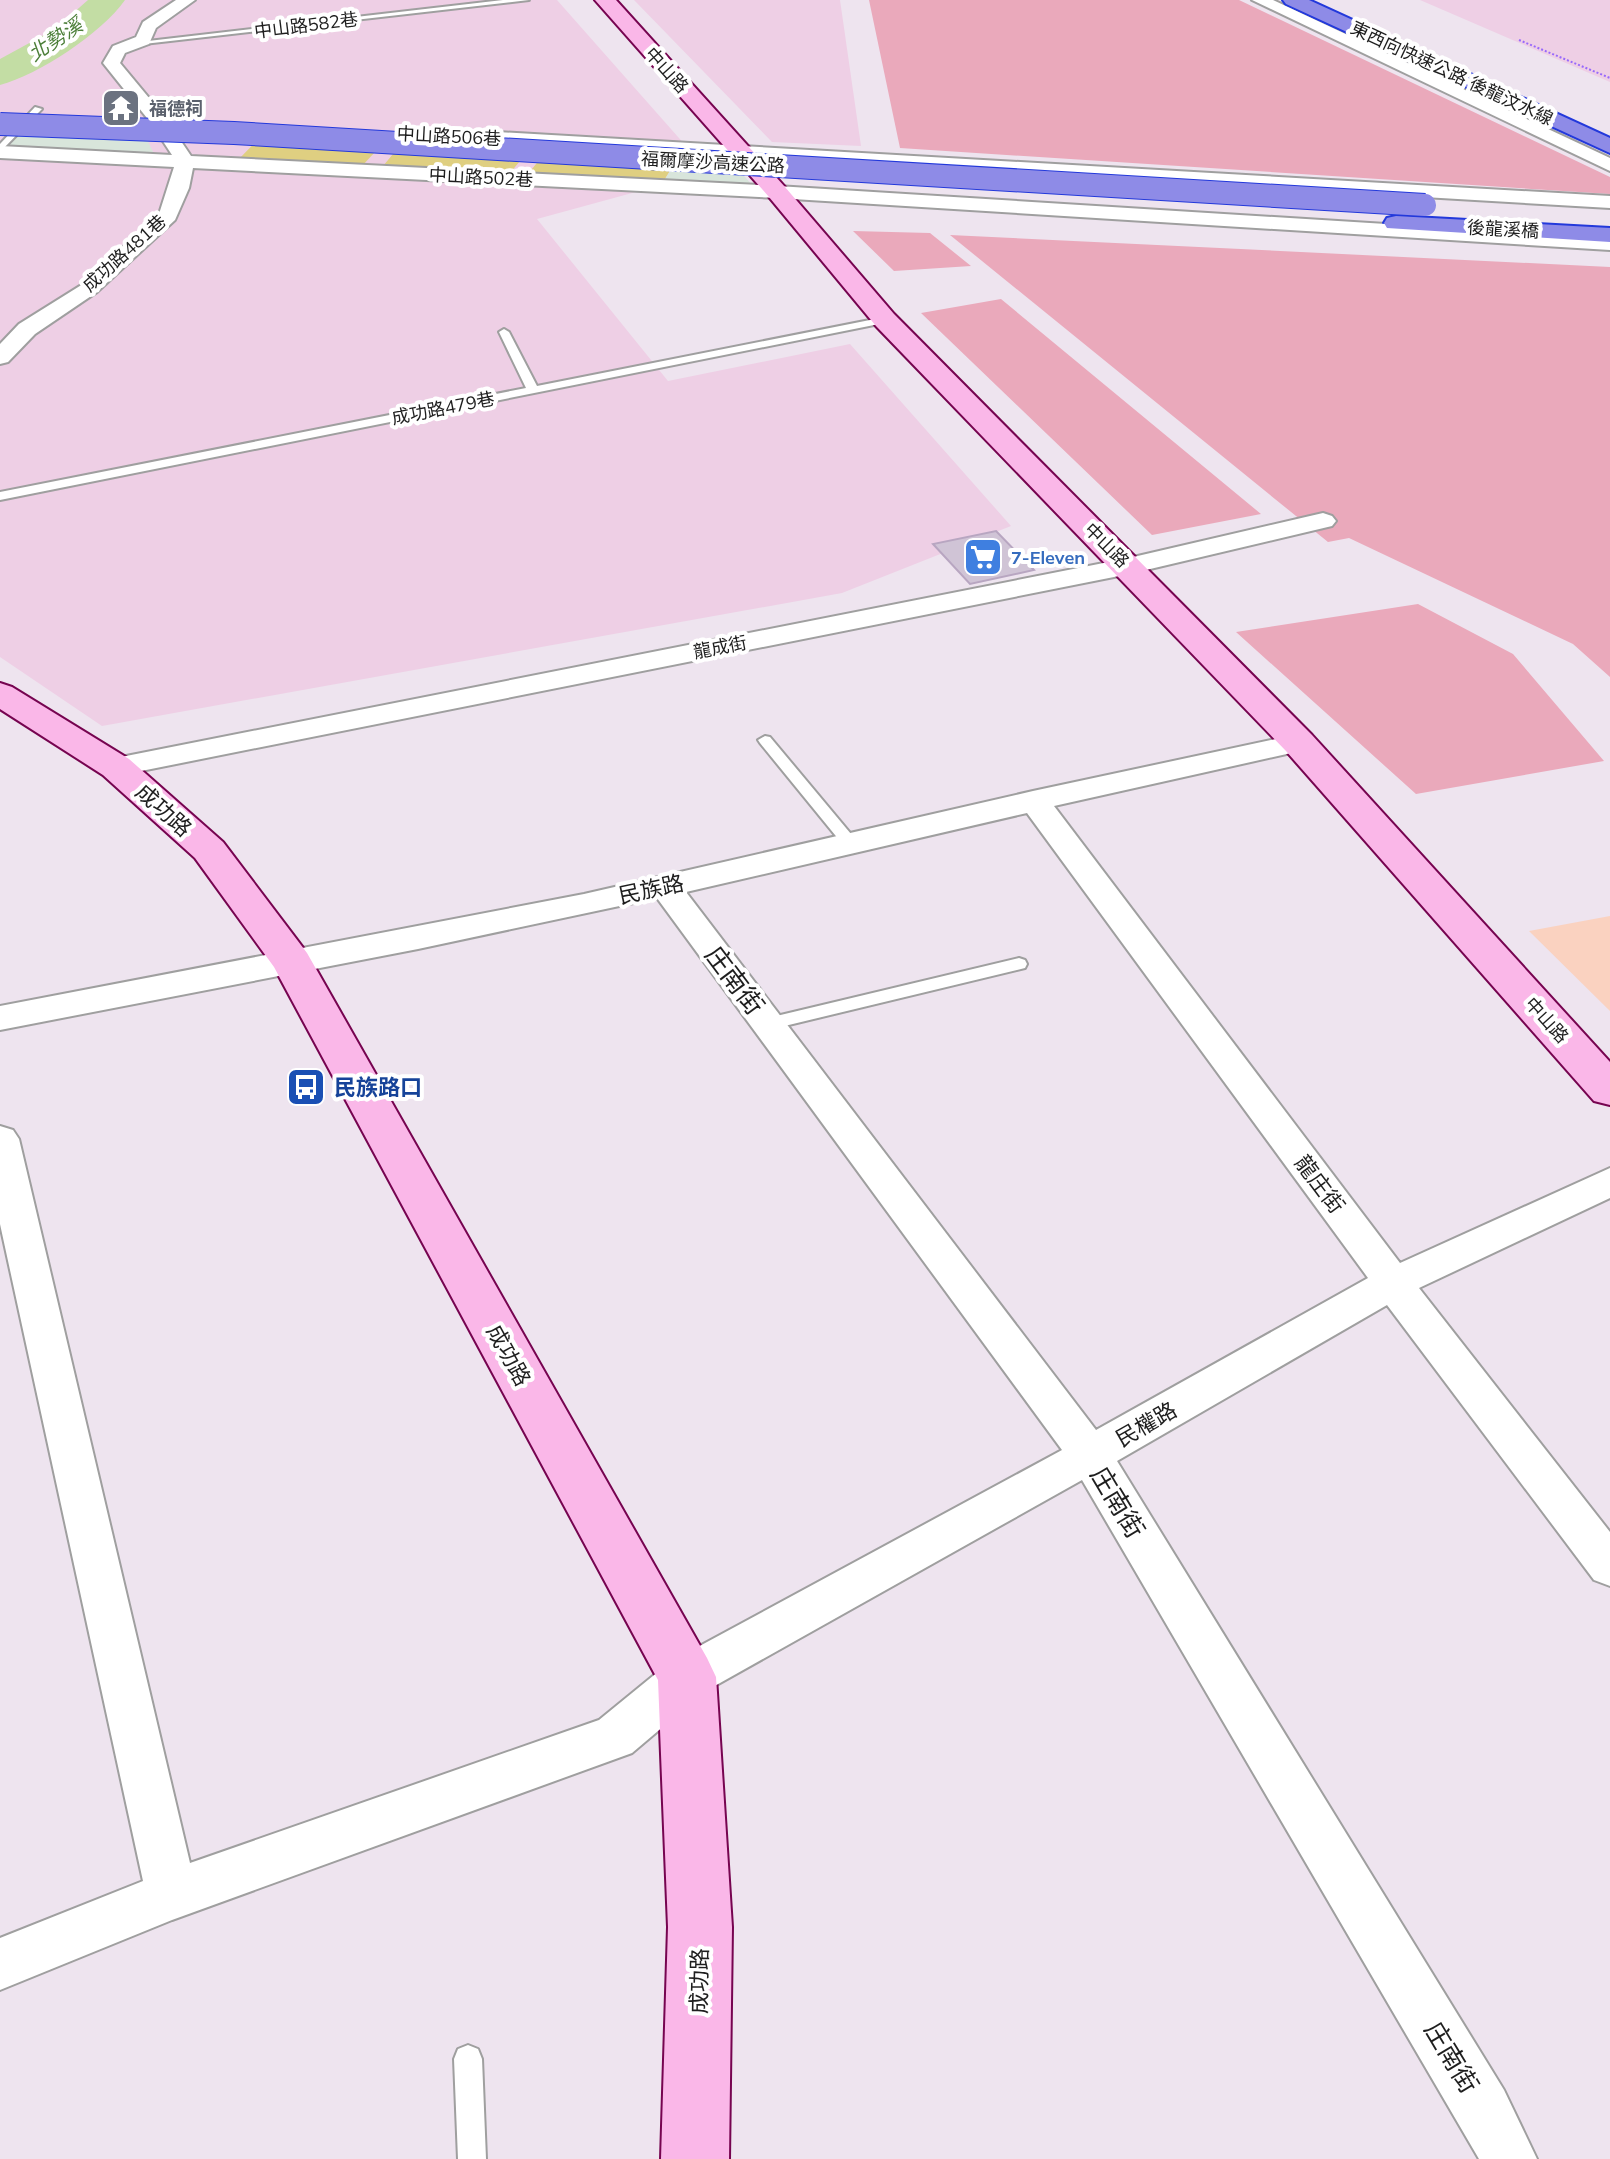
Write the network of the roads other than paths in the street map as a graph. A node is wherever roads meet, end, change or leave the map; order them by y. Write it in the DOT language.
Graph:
graph roads {
  1 [pos="187,0"];
  2 [pos="525,0"];
  3 [pos="605,0"];
  4 [pos="1260,0"];
  5 [pos="1293,0"];
  6 [pos="1329,0"];
  7 [pos="135,43"];
  8 [pos="38,109"];
  9 [pos="131,119"];
  10 [pos="158,120"];
  11 [pos="0,124"];
  12 [pos="1610,127"];
  13 [pos="0,142"];
  14 [pos="1610,146"];
  15 [pos="740,151"];
  16 [pos="0,153"];
  17 [pos="180,162"];
  18 [pos="1610,165"];
  19 [pos="777,192"];
  20 [pos="1610,202"];
  21 [pos="1425,205"];
  22 [pos="1610,214"];
  23 [pos="1396,223"];
  24 [pos="1610,235"];
  25 [pos="1610,244"];
  26 [pos="885,320"];
  27 [pos="504,332"];
  28 [pos="0,357"];
  29 [pos="533,390"];
  30 [pos="0,496"];
  31 [pos="1323,521"];
  32 [pos="1129,566"];
  33 [pos="0,694"];
  34 [pos="765,740"];
  35 [pos="1299,743"];
  36 [pos="116,767"];
  37 [pos="1033,800"];
  38 [pos="850,843"];
  39 [pos="665,886"];
  40 [pos="292,963"];
  41 [pos="1019,964"];
  42 [pos="0,1018"];
  43 [pos="768,1024"];
  44 [pos="1610,1090"];
  45 [pos="0,1139"];
  46 [pos="1610,1182"];
  47 [pos="1393,1283"];
  48 [pos="1090,1455"];
  49 [pos="1610,1566"];
  50 [pos="687,1677"];
  51 [pos="172,1895"];
  52 [pos="0,1964"];
  53 [pos="468,2059"];
  54 [pos="472,2159"];
  55 [pos="695,2159"];
  56 [pos="1509,2159"];
  1 -- 7 [label="street"];
  2 -- 7 [label="lane, 中山路582巷"];
  3 -- 15 [label="main road, 中山路"];
  4 -- 18 [label="street"];
  5 -- 14 [label="highway, 東西向快速公路 後龍汶水線"];
  6 -- 12 [label="highway, 東西向快速公路 後龍汶水線"];
  7 -- 10 [label="street"];
  8 -- 16 [label="lane"];
  9 -- 10 [label="street, 中山路506巷"];
  10 -- 15 [label="street, 中山路506巷"];
  10 -- 17 [label="street"];
  11 -- 21 [label="highway, 福爾摩沙高速公路, bridge"];
  13 -- 23 [label="highway, 福爾摩沙高速公路"];
  15 -- 19 [label="main road, 中山路"];
  15 -- 20 [label="street, 中山路506巷"];
  16 -- 17 [label="street, 中山路502巷"];
  17 -- 19 [label="street, 中山路502巷"];
  17 -- 28 [label="street, 成功路481巷"];
  19 -- 25 [label="street, 中山路502巷"];
  19 -- 26 [label="main road, 中山路"];
  21 -- 22 [label="highway, 後龍溪橋"];
  23 -- 24 [label="highway, 後龍溪橋"];
  26 -- 29 [label="lane, 成功路479巷"];
  26 -- 32 [label="main road, 中山路"];
  27 -- 29 [label="lane"];
  29 -- 30 [label="lane, 成功路479巷"];
  31 -- 32 [label="street, 龍成街"];
  32 -- 35 [label="main road, 中山路"];
  32 -- 36 [label="street, 龍成街"];
  33 -- 36 [label="main road, 成功路"];
  34 -- 38 [label="lane"];
  35 -- 37 [label="street, 民族路"];
  35 -- 44 [label="main road, 中山路"];
  36 -- 40 [label="main road, 成功路"];
  37 -- 38 [label="street, 民族路"];
  37 -- 47 [label="street, 龍庄街"];
  38 -- 39 [label="street, 民族路"];
  39 -- 40 [label="street, 民族路"];
  39 -- 43 [label="street, 庄南街"];
  40 -- 42 [label="street, 民族路"];
  40 -- 50 [label="main road, 成功路"];
  41 -- 43 [label="lane"];
  43 -- 48 [label="street, 庄南街"];
  45 -- 51 [label="street"];
  46 -- 47 [label="street, 民權路"];
  47 -- 48 [label="street, 民權路"];
  47 -- 49 [label="street, 龍庄街"];
  48 -- 50 [label="street, 民權路"];
  48 -- 56 [label="street, 庄南街"];
  50 -- 51 [label="street, 民權路"];
  50 -- 55 [label="main road, 成功路"];
  51 -- 52 [label="street, 民權路"];
  53 -- 54 [label="lane"];
}
